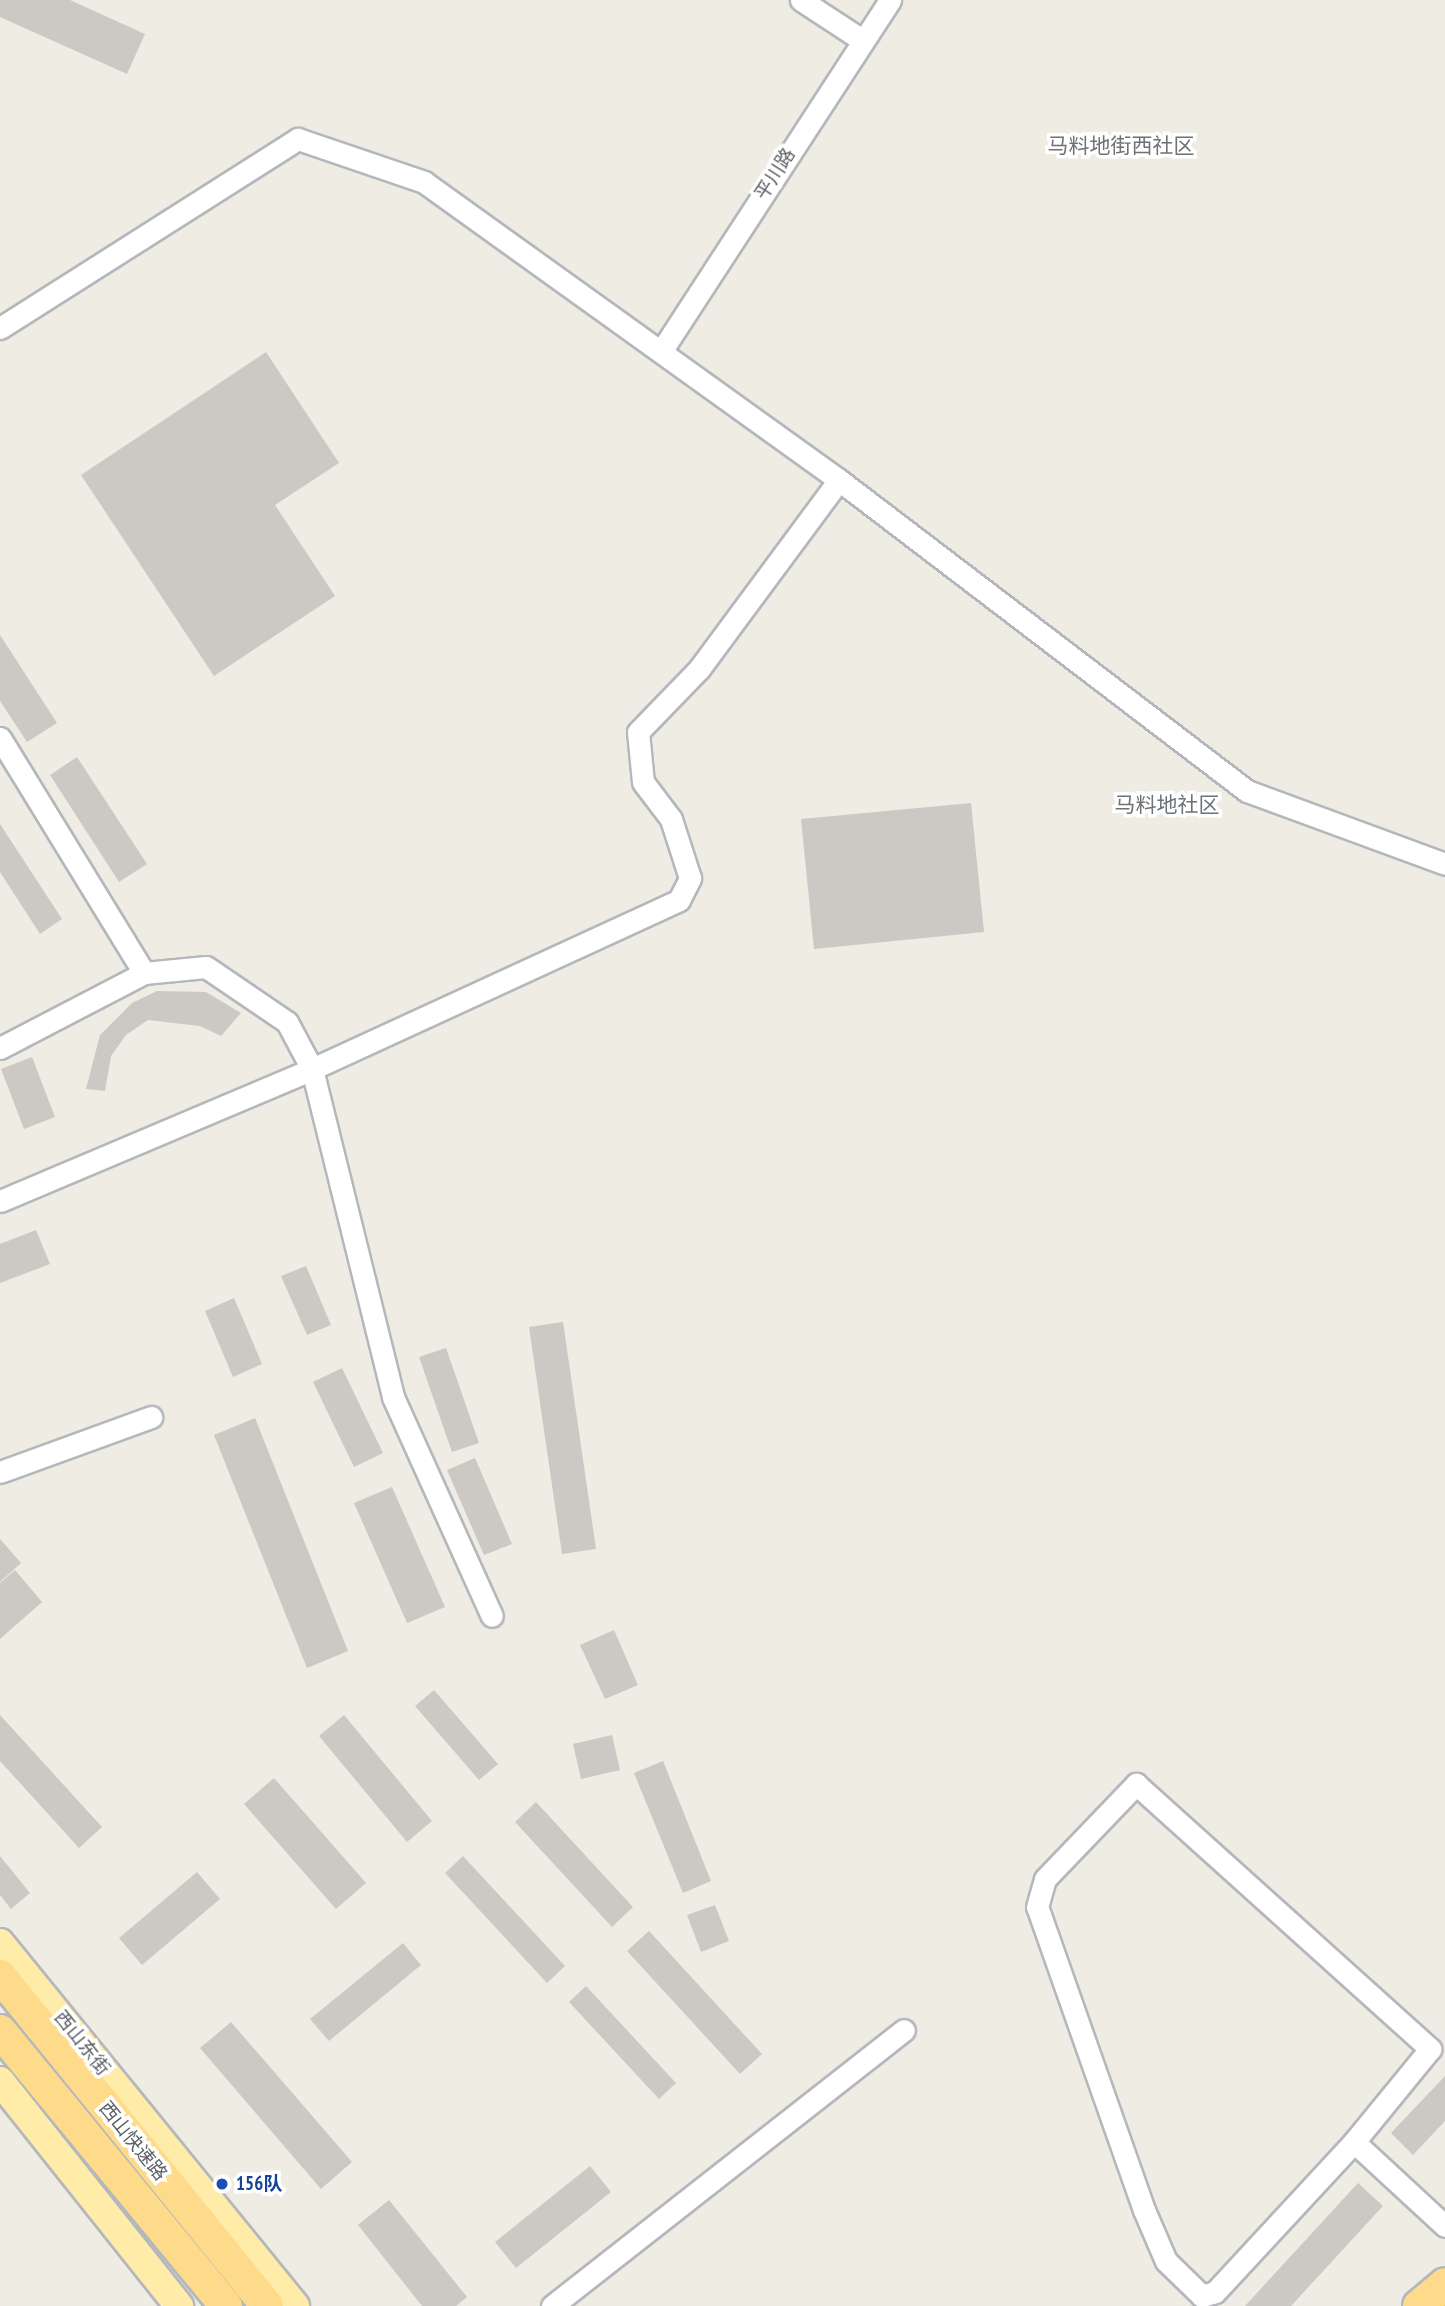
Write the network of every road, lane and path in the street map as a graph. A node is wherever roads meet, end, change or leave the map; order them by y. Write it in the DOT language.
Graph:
graph roads {
  1 [pos="801,0"];
  2 [pos="890,0"];
  3 [pos="862,40"];
  4 [pos="0,328"];
  5 [pos="662,350"];
  6 [pos="839,481"];
  7 [pos="0,738"];
  8 [pos="1445,864"];
  9 [pos="144,973"];
  10 [pos="0,1048"];
  11 [pos="312,1069"];
  12 [pos="0,1201"];
  13 [pos="151,1417"];
  14 [pos="0,1472"];
  15 [pos="492,1616"];
  16 [pos="0,1943"];
  17 [pos="0,1976"];
  18 [pos="904,2030"];
  19 [pos="0,2031"];
  20 [pos="0,2081"];
  21 [pos="1354,2141"];
  22 [pos="1445,2226"];
  23 [pos="1445,2266"];
  24 [pos="1445,2284"];
  25 [pos="179,2306"];
  26 [pos="226,2306"];
  27 [pos="267,2306"];
  28 [pos="295,2306"];
  29 [pos="552,2306"];
  30 [pos="1409,2306"];
  31 [pos="1419,2306"];
  1 -- 3 [label="street"];
  2 -- 3 [label="street, 平川路"];
  3 -- 5 [label="street, 平川路"];
  4 -- 5 [label="street"];
  5 -- 6 [label="street"];
  6 -- 8 [label="street"];
  6 -- 11 [label="street"];
  7 -- 9 [label="street"];
  9 -- 10 [label="street"];
  9 -- 11 [label="street"];
  11 -- 12 [label="street"];
  11 -- 15 [label="street"];
  13 -- 14 [label="street"];
  16 -- 28 [label="main road, 西山东街"];
  17 -- 27 [label="highway, 西山快速路"];
  18 -- 29 [label="street"];
  19 -- 26 [label="highway, 西山快速路"];
  20 -- 25 [label="main road"];
  21 -- 21 [label="street"];
  21 -- 22 [label="street"];
  23 -- 30 [label="main road"];
  24 -- 31 [label="highway"];
}
